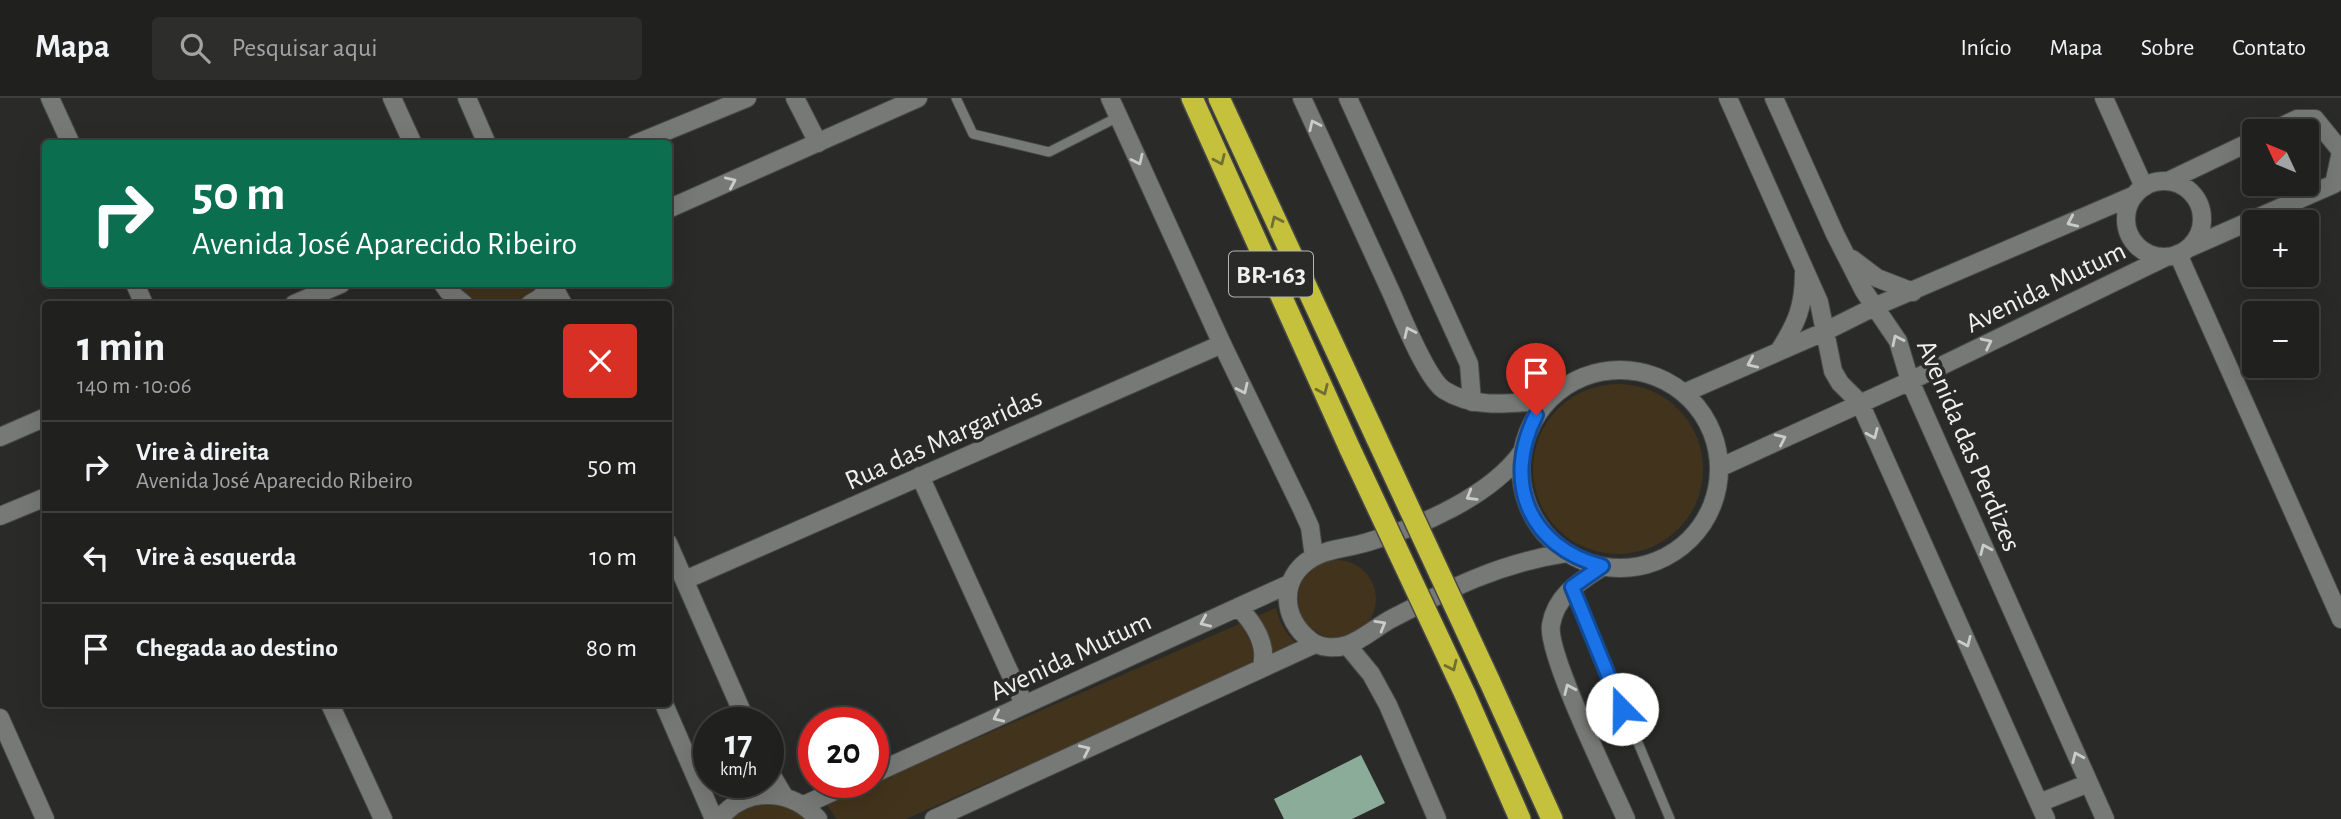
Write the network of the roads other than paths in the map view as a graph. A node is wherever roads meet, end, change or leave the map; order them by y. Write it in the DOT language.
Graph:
graph roads {
  1 [pos="50,98"];
  2 [pos="392,98"];
  3 [pos="467,98"];
  4 [pos="747,98"];
  5 [pos="795,98"];
  6 [pos="918,98"];
  7 [pos="956,98"];
  8 [pos="1110,98"];
  9 [pos="1192,98"];
  10 [pos="1219,98"];
  11 [pos="1302,98"];
  12 [pos="1348,98"];
  13 [pos="1728,98"];
  14 [pos="1774,98"];
  15 [pos="2104,98"];
  16 [pos="1118,117"];
  17 [pos="2319,124"];
  18 [pos="69,140"];
  19 [pos="411,140"];
  20 [pos="485,140"];
  21 [pos="645,140"];
  22 [pos="818,143"];
  23 [pos="2242,146"];
  24 [pos="2341,152"];
  25 [pos="2168,180"];
  26 [pos="2139,191"];
  27 [pos="672,207"];
  28 [pos="2177,253"];
  29 [pos="1847,255"];
  30 [pos="1804,266"];
  31 [pos="334,287"];
  32 [pos="445,287"];
  33 [pos="549,287"];
  34 [pos="1913,292"];
  35 [pos="301,301"];
  36 [pos="460,301"];
  37 [pos="535,301"];
  38 [pos="1874,307"];
  39 [pos="1826,331"];
  40 [pos="1222,344"];
  41 [pos="1779,351"];
  42 [pos="1910,381"];
  43 [pos="1684,393"];
  44 [pos="1548,400"];
  45 [pos="1472,402"];
  46 [pos="1860,403"];
  47 [pos="42,419"];
  48 [pos="0,437"];
  49 [pos="1522,452"];
  50 [pos="1719,468"];
  51 [pos="920,476"];
  52 [pos="42,499"];
  53 [pos="0,516"];
  54 [pos="672,551"];
  55 [pos="1566,553"];
  56 [pos="1314,557"];
  57 [pos="1602,566"];
  58 [pos="685,580"];
  59 [pos="1289,584"];
  60 [pos="1572,587"];
  61 [pos="1238,607"];
  62 [pos="2341,620"];
  63 [pos="1315,644"];
  64 [pos="1348,645"];
  65 [pos="1261,669"];
  66 [pos="1024,704"];
  67 [pos="331,707"];
  68 [pos="665,707"];
  69 [pos="740,707"];
  70 [pos="1622,709"];
  71 [pos="0,718"];
  72 [pos="1586,726"];
  73 [pos="889,767"];
  74 [pos="2089,783"];
  75 [pos="784,796"];
  76 [pos="750,798"];
  77 [pos="819,798"];
  78 [pos="804,805"];
  79 [pos="2042,811"];
  80 [pos="45,819"];
  81 [pos="383,819"];
  82 [pos="714,819"];
  83 [pos="719,819"];
  84 [pos="818,819"];
  85 [pos="934,819"];
  86 [pos="1437,819"];
  87 [pos="1520,819"];
  88 [pos="1552,819"];
  89 [pos="1626,819"];
  90 [pos="1670,819"];
  91 [pos="2105,819"];
  1 -- 18 [label="street"];
  2 -- 19 [label="street"];
  3 -- 20 [label="street"];
  4 -- 21 [label="street"];
  5 -- 22 [label="street"];
  6 -- 22 [label="street"];
  7 -- 16 [label="lane"];
  8 -- 16 [label="street"];
  9 -- 87 [label="highway, BR-163, one-way, bridge"];
  88 -- 10 [label="highway, BR-163, one-way, bridge"];
  45 -- 11 [label="street, one-way"];
  12 -- 45 [label="street"];
  13 -- 30 [label="street"];
  14 -- 29 [label="street, Avenida das Perdizes"];
  15 -- 26 [label="street"];
  16 -- 40 [label="street, one-way"];
  17 -- 24 [label="street, Avenida Mutum"];
  27 -- 22 [label="street, one-way"];
  23 -- 25 [label="street"];
  24 -- 28 [label="street, Avenida Mutum"];
  25 -- 26 [label="street"];
  25 -- 28 [label="street"];
  26 -- 28 [label="street"];
  26 -- 34 [label="street, Avenida Mutum, one-way"];
  42 -- 28 [label="street, Avenida Mutum, one-way"];
  28 -- 62 [label="street"];
  29 -- 34 [label="street"];
  29 -- 38 [label="street, Avenida das Perdizes"];
  30 -- 39 [label="street"];
  30 -- 41 [label="street"];
  31 -- 35 [label="street"];
  32 -- 36 [label="street"];
  33 -- 37 [label="street"];
  34 -- 38 [label="street, Avenida Mutum"];
  38 -- 39 [label="street, Avenida Mutum"];
  42 -- 38 [label="street, Avenida das Perdizes, one-way"];
  39 -- 41 [label="street, Avenida Mutum"];
  39 -- 46 [label="street"];
  40 -- 51 [label="street, Rua das Margaridas"];
  40 -- 56 [label="street, one-way"];
  41 -- 43 [label="street, Avenida Mutum, one-way"];
  42 -- 46 [label="street, Avenida Mutum"];
  74 -- 42 [label="street, Avenida das Perdizes, one-way"];
  43 -- 44 [label="street"];
  43 -- 50 [label="street"];
  44 -- 45 [label="street"];
  44 -- 49 [label="street"];
  50 -- 46 [label="street, Avenida Mutum, one-way"];
  46 -- 79 [label="street, one-way"];
  47 -- 48 [label="street"];
  49 -- 55 [label="street"];
  49 -- 56 [label="street, one-way"];
  50 -- 57 [label="street"];
  51 -- 58 [label="street, Rua das Margaridas"];
  51 -- 66 [label="street"];
  52 -- 53 [label="street"];
  54 -- 58 [label="street"];
  55 -- 57 [label="street"];
  64 -- 55 [label="street, one-way"];
  56 -- 59 [label="street"];
  57 -- 60 [label="street"];
  58 -- 69 [label="street"];
  59 -- 61 [label="street, Avenida Mutum"];
  59 -- 63 [label="street"];
  60 -- 70 [label="lane"];
  72 -- 60 [label="street, one-way"];
  61 -- 65 [label="street"];
  61 -- 66 [label="street, Avenida Mutum, one-way"];
  63 -- 64 [label="street"];
  63 -- 65 [label="street"];
  64 -- 86 [label="street"];
  85 -- 65 [label="street, one-way"];
  66 -- 73 [label="street, Avenida Mutum, one-way"];
  67 -- 81 [label="street"];
  68 -- 82 [label="street"];
  70 -- 72 [label="lane"];
  70 -- 90 [label="lane"];
  71 -- 80 [label="street"];
  72 -- 89 [label="street"];
  74 -- 79 [label="street"];
  74 -- 91 [label="street, Avenida das Perdizes"];
  75 -- 78 [label="street"];
  76 -- 83 [label="street"];
  77 -- 78 [label="street"];
  78 -- 84 [label="street"];
}
